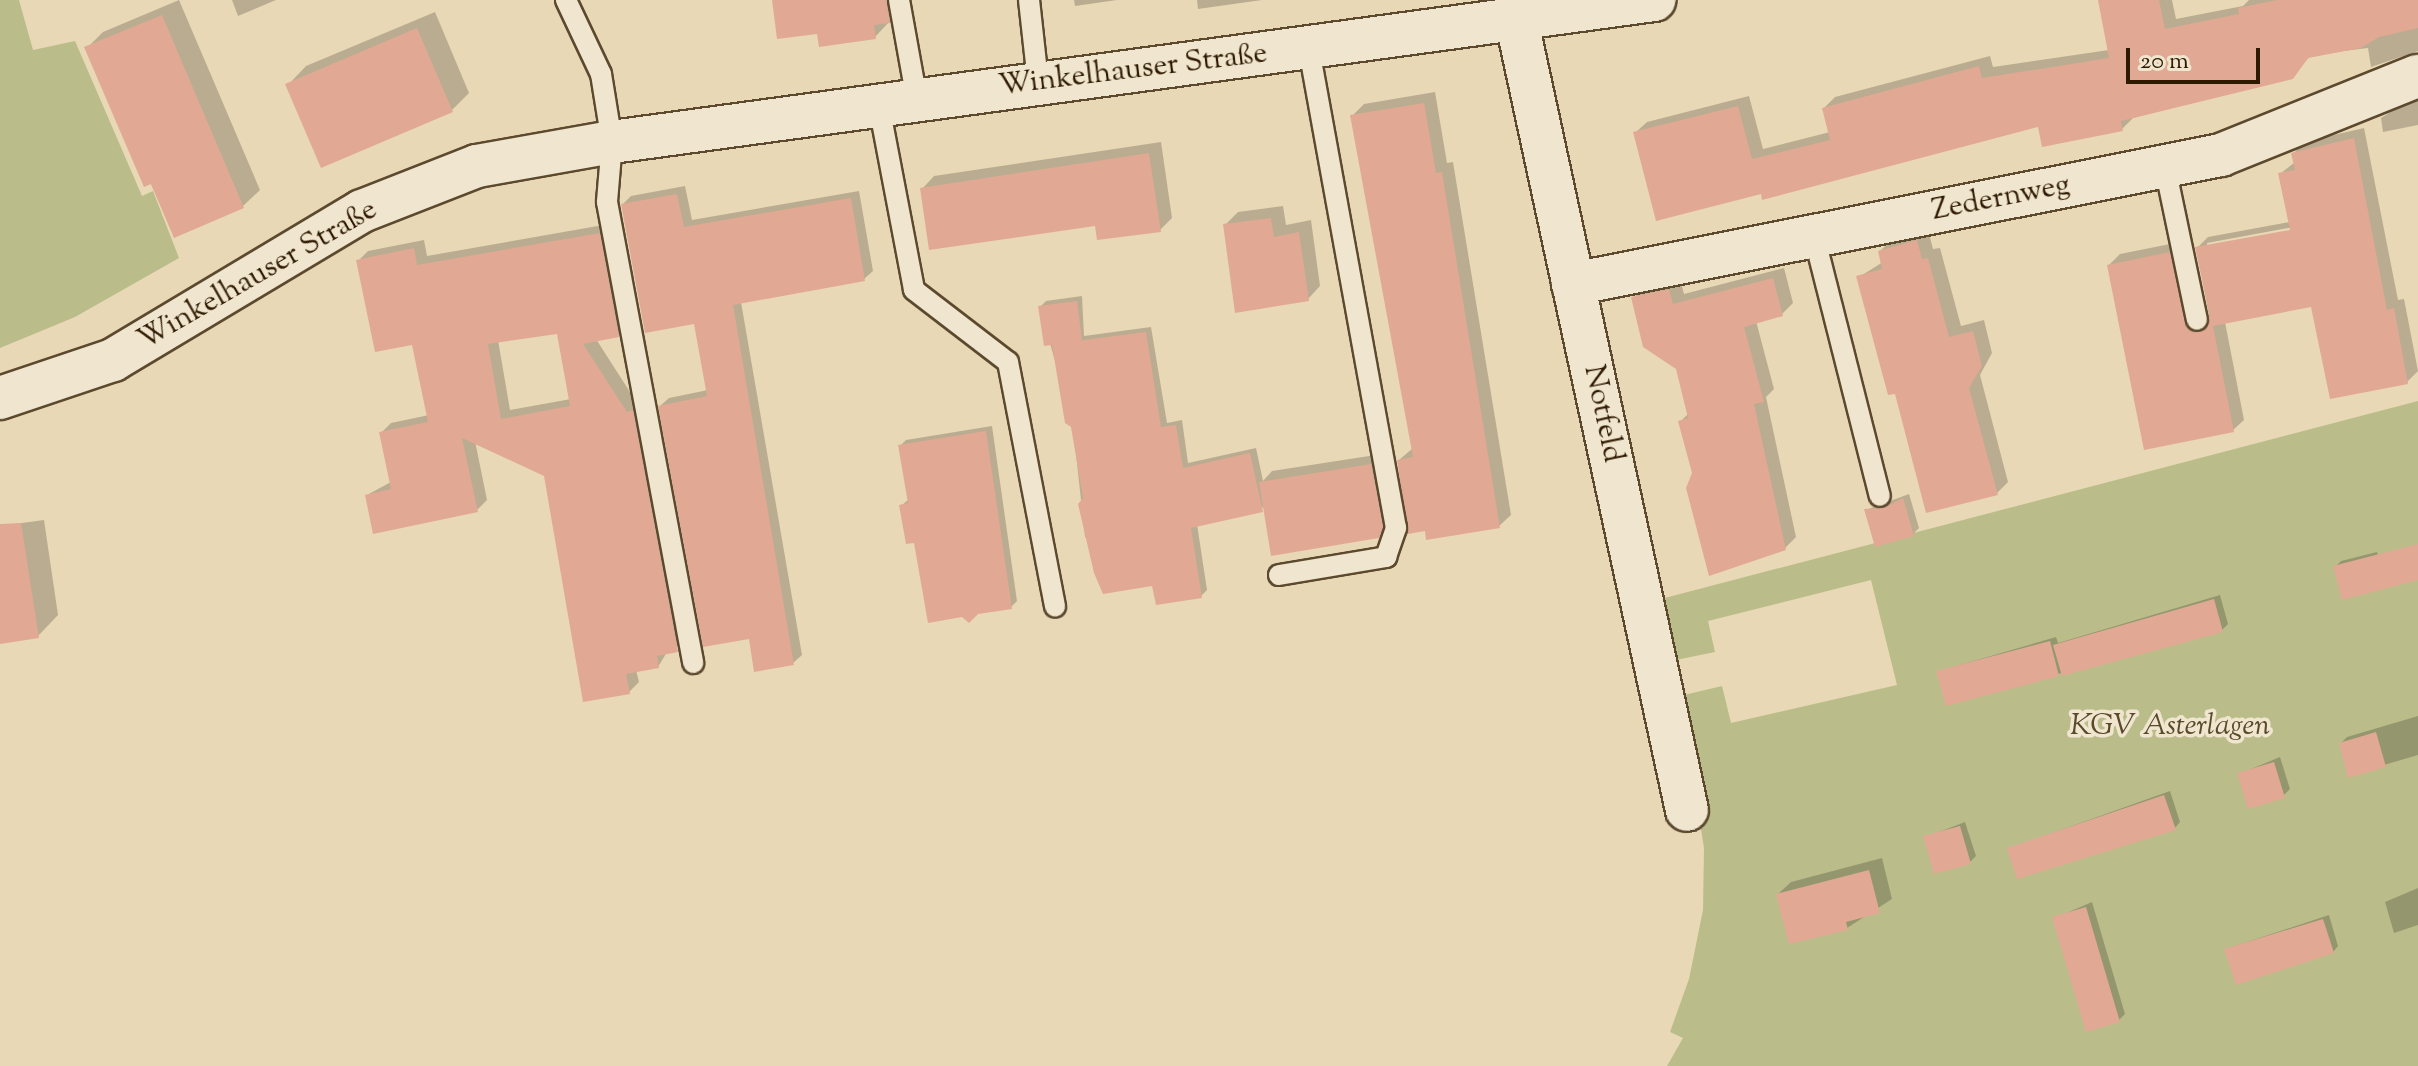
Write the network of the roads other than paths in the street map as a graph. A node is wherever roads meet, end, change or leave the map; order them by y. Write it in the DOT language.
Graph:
graph roads {
  1 [pos="566,0"];
  2 [pos="899,0"];
  3 [pos="1029,0"];
  4 [pos="1654,0"];
  5 [pos="1516,18"];
  6 [pos="1309,49"];
  7 [pos="2418,76"];
  8 [pos="1038,82"];
  9 [pos="898,103"];
  10 [pos="612,142"];
  11 [pos="2165,167"];
  12 [pos="1814,236"];
  13 [pos="1573,284"];
  14 [pos="2197,320"];
  15 [pos="0,398"];
  16 [pos="1880,496"];
  17 [pos="1279,575"];
  18 [pos="1055,607"];
  19 [pos="693,663"];
  20 [pos="1687,810"];
  1 -- 10 [label="lane"];
  2 -- 9 [label="lane"];
  3 -- 8 [label="lane"];
  4 -- 5 [label="street, Winkelhauser Straße"];
  5 -- 6 [label="street, Winkelhauser Straße"];
  5 -- 13 [label="street, Notfeld"];
  6 -- 8 [label="street, Winkelhauser Straße"];
  6 -- 17 [label="lane"];
  7 -- 11 [label="street, Zedernweg"];
  8 -- 9 [label="street, Winkelhauser Straße"];
  9 -- 10 [label="street, Winkelhauser Straße"];
  9 -- 18 [label="lane"];
  10 -- 15 [label="street, Winkelhauser Straße"];
  10 -- 19 [label="lane"];
  11 -- 12 [label="street, Zedernweg"];
  11 -- 14 [label="lane"];
  12 -- 13 [label="street, Zedernweg"];
  12 -- 16 [label="lane"];
  13 -- 20 [label="street, Notfeld"];
}
